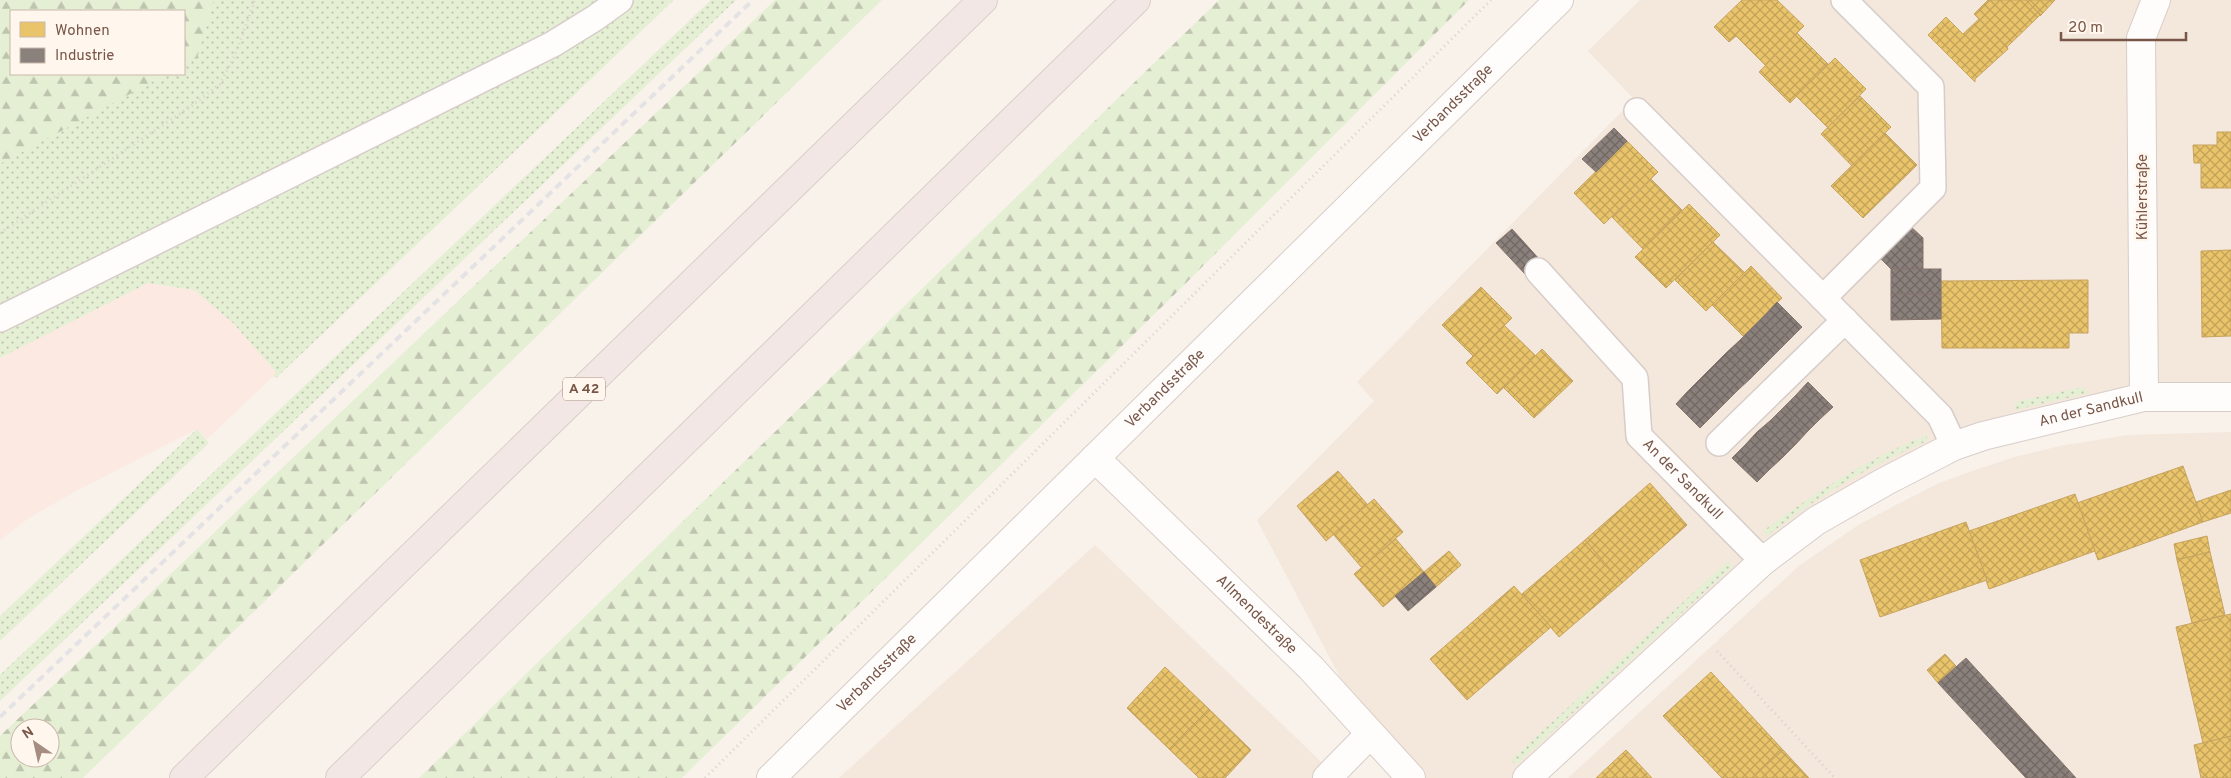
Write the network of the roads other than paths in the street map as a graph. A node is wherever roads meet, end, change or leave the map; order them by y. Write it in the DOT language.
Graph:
graph roads {
  1 [pos="620,0"];
  2 [pos="984,0"];
  3 [pos="1136,0"];
  4 [pos="1559,0"];
  5 [pos="1844,0"];
  6 [pos="2156,0"];
  7 [pos="1637,111"];
  8 [pos="1538,271"];
  9 [pos="1823,298"];
  10 [pos="0,319"];
  11 [pos="1845,320"];
  12 [pos="2144,397"];
  13 [pos="2231,397"];
  14 [pos="1719,443"];
  15 [pos="1954,446"];
  16 [pos="1095,458"];
  17 [pos="1763,561"];
  18 [pos="1370,734"];
  19 [pos="184,778"];
  20 [pos="340,778"];
  21 [pos="771,778"];
  22 [pos="1327,778"];
  23 [pos="1412,778"];
  24 [pos="1527,778"];
  1 -- 10 [label="lane"];
  2 -- 19 [label="highway, A 42"];
  3 -- 20 [label="highway"];
  4 -- 16 [label="street, Verbandsstraße"];
  5 -- 9 [label="lane"];
  6 -- 12 [label="street, Kühlerstraße"];
  7 -- 9 [label="lane"];
  8 -- 17 [label="lane, An der Sandkull"];
  9 -- 11 [label="lane"];
  11 -- 14 [label="lane"];
  11 -- 15 [label="lane"];
  12 -- 13 [label="street, An der Sandkull"];
  12 -- 15 [label="street, An der Sandkull"];
  15 -- 17 [label="street, An der Sandkull"];
  16 -- 18 [label="street, Allmendestraße"];
  16 -- 21 [label="street, Verbandsstraße"];
  17 -- 24 [label="street, An der Sandkull"];
  18 -- 22 [label="street"];
  18 -- 23 [label="street, Allmendestraße"];
}
